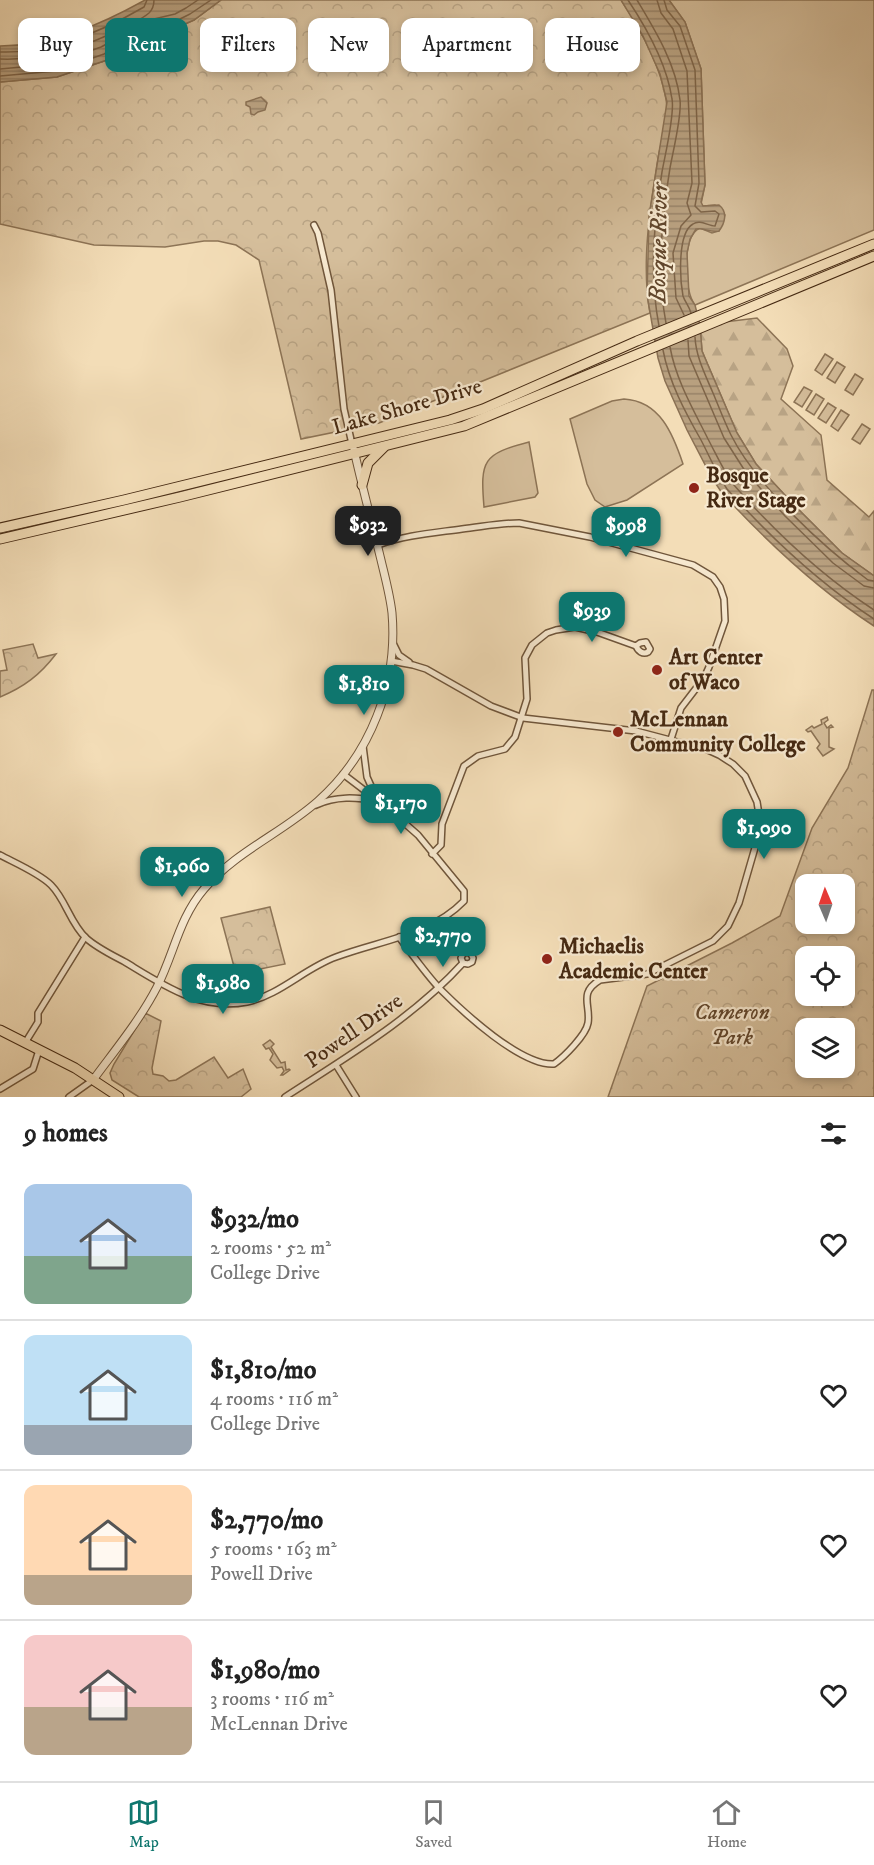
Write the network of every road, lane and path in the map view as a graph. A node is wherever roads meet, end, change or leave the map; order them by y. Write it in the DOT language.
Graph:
graph roads {
  1 [pos="314,225"];
  2 [pos="874,244"];
  3 [pos="874,256"];
  4 [pos="385,446"];
  5 [pos="353,448"];
  6 [pos="362,485"];
  7 [pos="0,528"];
  8 [pos="0,539"];
  9 [pos="378,545"];
  10 [pos="392,642"];
  11 [pos="636,646"];
  12 [pos="391,661"];
  13 [pos="413,665"];
  14 [pos="521,717"];
  15 [pos="671,739"];
  16 [pos="363,745"];
  17 [pos="343,774"];
  18 [pos="379,801"];
  19 [pos="310,808"];
  20 [pos="432,854"];
  21 [pos="0,855"];
  22 [pos="85,937"];
  23 [pos="399,937"];
  24 [pos="463,963"];
  25 [pos="159,982"];
  26 [pos="440,989"];
  27 [pos="0,1030"];
  28 [pos="25,1043"];
  29 [pos="39,1050"];
  30 [pos="336,1065"];
  31 [pos="93,1080"];
  32 [pos="0,1089"];
  33 [pos="69,1097"];
  34 [pos="119,1097"];
  35 [pos="285,1097"];
  36 [pos="356,1097"];
  1 -- 5 [label="street"];
  2 -- 5 [label="main road, Lake Shore Drive"];
  3 -- 4 [label="main road, Lake Shore Drive"];
  4 -- 5 [label="main road, Lake Shore Drive"];
  4 -- 6 [label="main road"];
  5 -- 6 [label="street"];
  5 -- 7 [label="main road, Lake Shore Drive"];
  5 -- 8 [label="main road, Lake Shore Drive"];
  6 -- 9 [label="street"];
  9 -- 10 [label="street"];
  9 -- 15 [label="street"];
  10 -- 12 [label="street"];
  10 -- 13 [label="street"];
  11 -- 14 [label="street"];
  12 -- 13 [label="street"];
  12 -- 16 [label="street"];
  13 -- 14 [label="street"];
  14 -- 15 [label="street"];
  14 -- 20 [label="street"];
  15 -- 26 [label="street"];
  16 -- 17 [label="street"];
  16 -- 18 [label="street"];
  17 -- 18 [label="street"];
  17 -- 19 [label="street"];
  18 -- 19 [label="street"];
  18 -- 20 [label="street"];
  19 -- 25 [label="street"];
  20 -- 23 [label="street"];
  21 -- 22 [label="street"];
  22 -- 25 [label="street"];
  22 -- 28 [label="street"];
  23 -- 25 [label="street"];
  23 -- 26 [label="street"];
  24 -- 26 [label="street, Powell Drive"];
  25 -- 31 [label="street"];
  26 -- 30 [label="street, Powell Drive"];
  27 -- 28 [label="main road"];
  28 -- 29 [label="main road"];
  29 -- 31 [label="main road"];
  29 -- 32 [label="street"];
  30 -- 35 [label="street, Powell Drive"];
  30 -- 36 [label="street"];
  31 -- 33 [label="street"];
  31 -- 34 [label="main road"];
}
